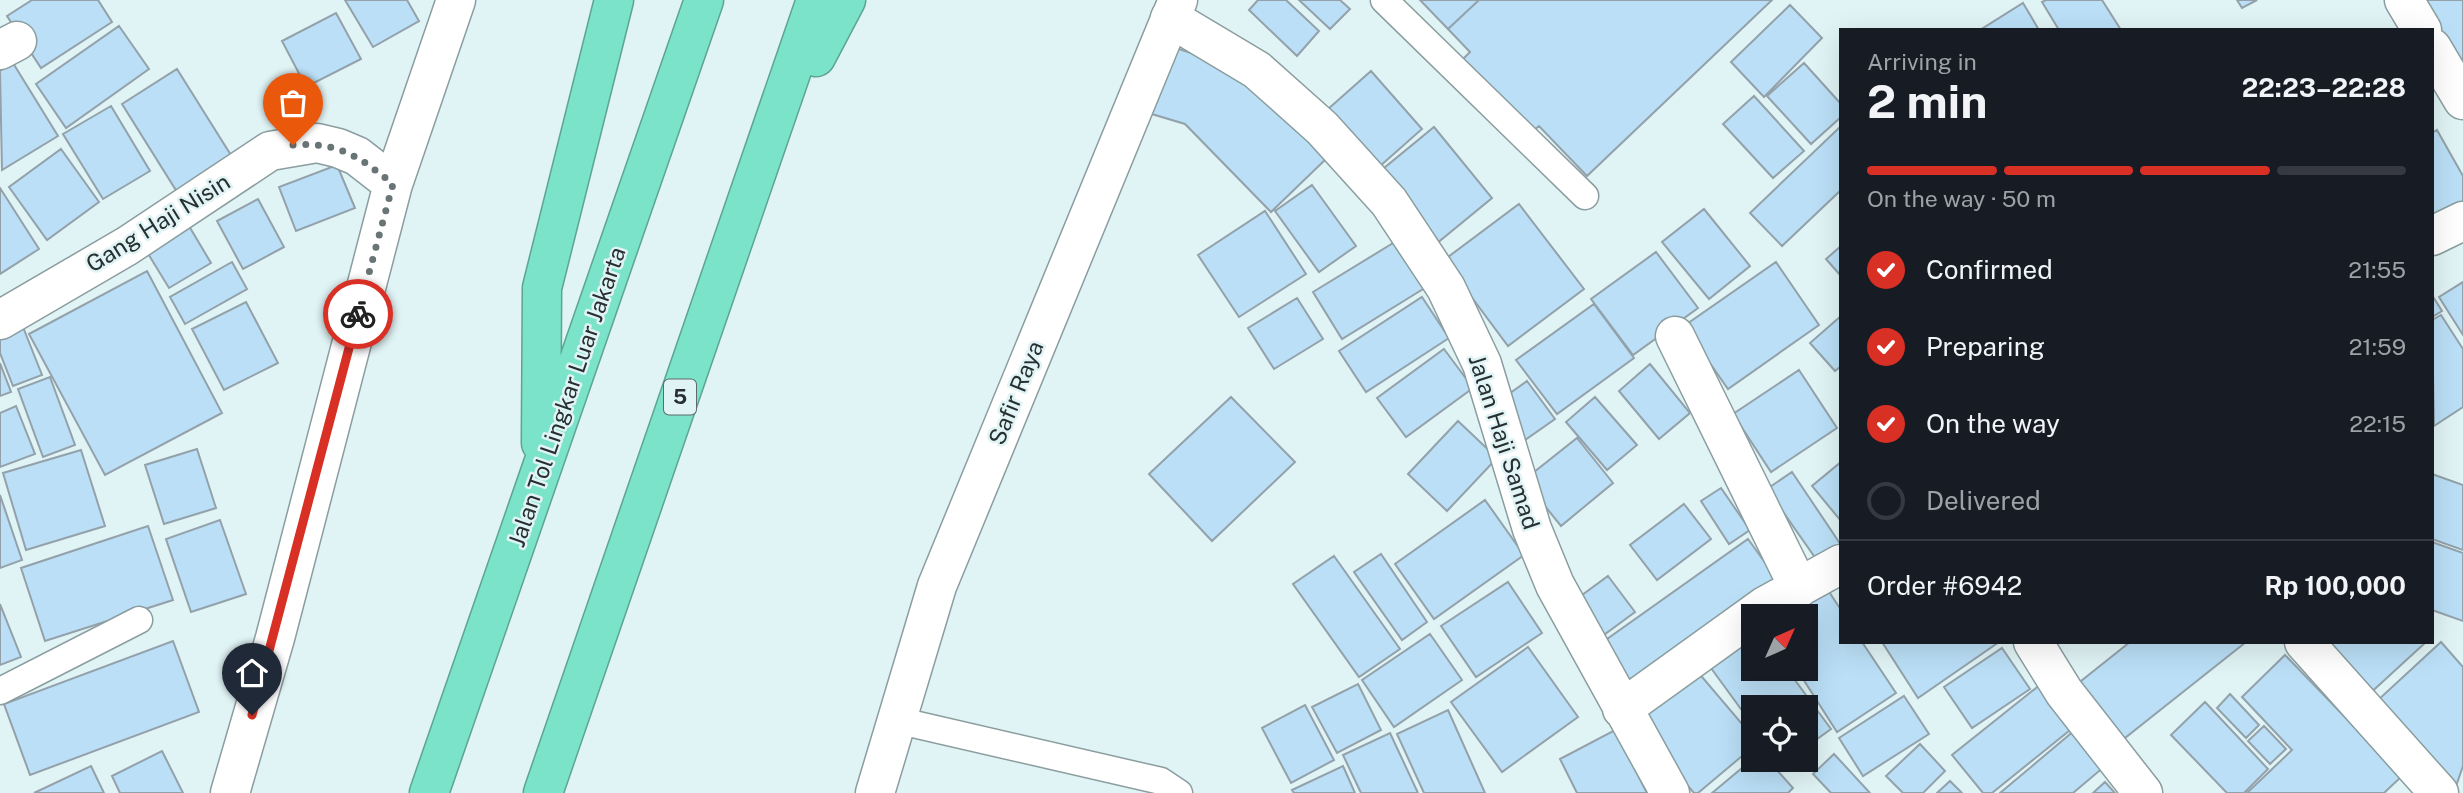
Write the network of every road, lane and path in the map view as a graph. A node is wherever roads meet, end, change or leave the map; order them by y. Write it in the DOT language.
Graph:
graph roads {
  1 [pos="456,0"];
  2 [pos="614,0"];
  3 [pos="704,0"];
  4 [pos="816,0"];
  5 [pos="846,0"];
  6 [pos="1384,0"];
  7 [pos="2404,0"];
  8 [pos="1174,9"];
  9 [pos="2421,28"];
  10 [pos="2434,51"];
  11 [pos="2463,100"];
  12 [pos="762,161"];
  13 [pos="393,184"];
  14 [pos="1585,196"];
  15 [pos="2463,221"];
  16 [pos="2434,235"];
  17 [pos="0,320"];
  18 [pos="1675,337"];
  19 [pos="541,477"];
  20 [pos="1839,565"];
  21 [pos="1799,588"];
  22 [pos="139,620"];
  23 [pos="2034,644"];
  24 [pos="2306,644"];
  25 [pos="0,691"];
  26 [pos="1622,709"];
  27 [pos="896,720"];
  28 [pos="230,793"];
  29 [pos="429,793"];
  30 [pos="543,793"];
  31 [pos="875,793"];
  32 [pos="1179,793"];
  33 [pos="1670,793"];
  34 [pos="2143,793"];
  35 [pos="2439,793"];
  1 -- 13 [label="street"];
  2 -- 19 [label="highway"];
  3 -- 19 [label="highway, Jalan Tol Lingkar Luar Jakarta"];
  4 -- 12 [label="highway, 5"];
  5 -- 12 [label="highway"];
  6 -- 14 [label="lane"];
  7 -- 9 [label="street"];
  8 -- 26 [label="street, Jalan Haji Samad"];
  8 -- 27 [label="street, Safir Raya"];
  10 -- 11 [label="street"];
  12 -- 30 [label="highway, 5"];
  13 -- 17 [label="street, Gang Haji Nisin"];
  13 -- 28 [label="street"];
  15 -- 16 [label="street"];
  18 -- 21 [label="street"];
  19 -- 29 [label="highway, Jalan Tol Lingkar Luar Jakarta"];
  20 -- 21 [label="street"];
  21 -- 26 [label="street"];
  22 -- 25 [label="lane"];
  23 -- 34 [label="street"];
  24 -- 35 [label="street"];
  26 -- 33 [label="street, Jalan Haji Samad"];
  27 -- 31 [label="street, Safir Raya"];
  27 -- 32 [label="lane"];
}
